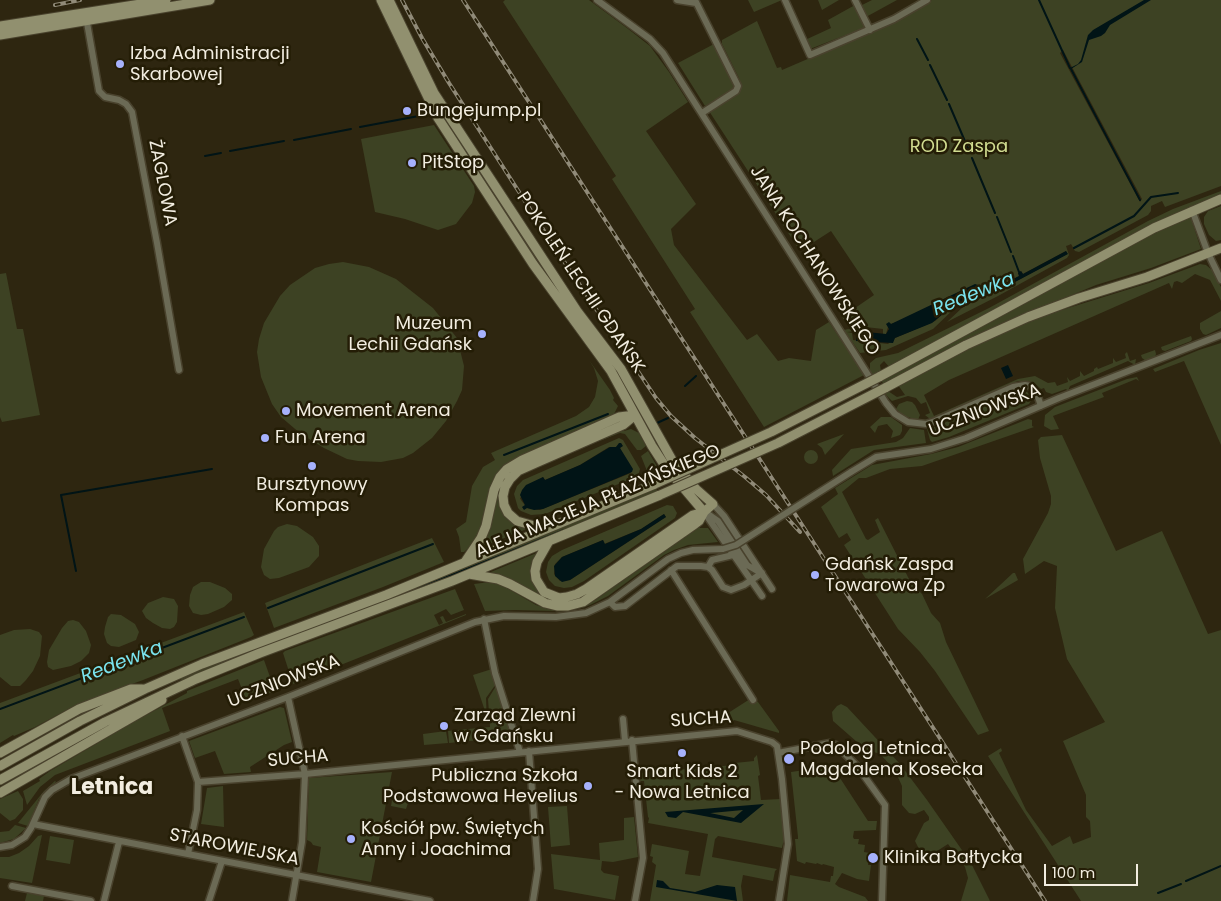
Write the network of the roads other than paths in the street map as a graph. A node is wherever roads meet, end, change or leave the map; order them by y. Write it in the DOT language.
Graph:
graph roads {
  1 [pos="166,0"];
  2 [pos="210,0"];
  3 [pos="381,0"];
  4 [pos="390,0"];
  5 [pos="597,0"];
  6 [pos="677,0"];
  7 [pos="785,0"];
  8 [pos="855,0"];
  9 [pos="927,0"];
  10 [pos="197,1"];
  11 [pos="697,1"];
  12 [pos="86,17"];
  13 [pos="0,26"];
  14 [pos="870,30"];
  15 [pos="0,34"];
  16 [pos="447,113"];
  17 [pos="702,113"];
  18 [pos="438,118"];
  19 [pos="1221,199"];
  20 [pos="505,202"];
  21 [pos="496,208"];
  22 [pos="1192,210"];
  23 [pos="1221,248"];
  24 [pos="1208,253"];
  25 [pos="553,276"];
  26 [pos="1221,280"];
  27 [pos="545,282"];
  28 [pos="1221,335"];
  29 [pos="179,370"];
  30 [pos="1041,406"];
  31 [pos="644,410"];
  32 [pos="635,415"];
  33 [pos="713,504"];
  34 [pos="704,512"];
  35 [pos="545,530"];
  36 [pos="549,541"];
  37 [pos="732,555"];
  38 [pos="465,562"];
  39 [pos="708,567"];
  40 [pos="671,570"];
  41 [pos="762,573"];
  42 [pos="469,574"];
  43 [pos="751,580"];
  44 [pos="772,589"];
  45 [pos="762,596"];
  46 [pos="610,602"];
  47 [pos="484,619"];
  48 [pos="196,679"];
  49 [pos="145,689"];
  50 [pos="288,697"];
  51 [pos="753,700"];
  52 [pos="623,719"];
  53 [pos="182,736"];
  54 [pos="629,741"];
  55 [pos="529,751"];
  56 [pos="520,752"];
  57 [pos="0,753"];
  58 [pos="778,753"];
  59 [pos="0,766"];
  60 [pos="305,774"];
  61 [pos="0,780"];
  62 [pos="198,782"];
  63 [pos="0,793"];
  64 [pos="33,824"];
  65 [pos="119,842"];
  66 [pos="0,848"];
  67 [pos="188,854"];
  68 [pos="222,861"];
  69 [pos="297,876"];
  70 [pos="12,886"];
  71 [pos="91,901"];
  72 [pos="104,901"];
  73 [pos="209,901"];
  74 [pos="292,901"];
  75 [pos="430,901"];
  76 [pos="533,901"];
  77 [pos="635,901"];
  78 [pos="779,901"];
  79 [pos="882,901"];
  1 -- 12 [label="main road"];
  2 -- 10 [label="main road"];
  3 -- 18 [label="main road, POKOLEŃ LECHII GDAŃSK"];
  4 -- 16 [label="main road, POKOLEŃ LECHII GDAŃSK"];
  5 -- 17 [label="street, JANA KOCHANOWSKIEGO"];
  6 -- 11 [label="street"];
  7 -- 14 [label="street"];
  8 -- 14 [label="street"];
  9 -- 14 [label="street"];
  10 -- 12 [label="main road"];
  11 -- 17 [label="street"];
  12 -- 13 [label="main road"];
  12 -- 15 [label="main road"];
  12 -- 29 [label="street, ŻAGLOWA"];
  16 -- 18 [label="main road"];
  16 -- 20 [label="main road, POKOLEŃ LECHII GDAŃSK"];
  17 -- 30 [label="street, JANA KOCHANOWSKIEGO"];
  18 -- 21 [label="main road, POKOLEŃ LECHII GDAŃSK"];
  19 -- 22 [label="main road, ALEJA MACIEJA PŁAŻYŃSKIEGO"];
  20 -- 21 [label="main road"];
  20 -- 25 [label="main road, POKOLEŃ LECHII GDAŃSK"];
  21 -- 27 [label="main road, POKOLEŃ LECHII GDAŃSK"];
  22 -- 24 [label="street"];
  22 -- 35 [label="main road, ALEJA MACIEJA PŁAŻYŃSKIEGO, bridge"];
  23 -- 24 [label="main road, ALEJA MACIEJA PŁAŻYŃSKIEGO"];
  24 -- 26 [label="street"];
  24 -- 36 [label="main road, ALEJA MACIEJA PŁAŻYŃSKIEGO, bridge"];
  25 -- 27 [label="main road"];
  25 -- 31 [label="main road, POKOLEŃ LECHII GDAŃSK"];
  27 -- 32 [label="main road, POKOLEŃ LECHII GDAŃSK"];
  28 -- 30 [label="street, UCZNIOWSKA"];
  30 -- 46 [label="street, UCZNIOWSKA, bridge"];
  31 -- 32 [label="main road"];
  31 -- 33 [label="main road, POKOLEŃ LECHII GDAŃSK"];
  32 -- 34 [label="main road, POKOLEŃ LECHII GDAŃSK"];
  32 -- 35 [label="main road"];
  32 -- 38 [label="main road"];
  33 -- 34 [label="main road"];
  33 -- 41 [label="street, POKOLEŃ LECHII GDAŃSK"];
  34 -- 36 [label="main road"];
  34 -- 37 [label="street, POKOLEŃ LECHII GDAŃSK"];
  34 -- 41 [label="street, POKOLEŃ LECHII GDAŃSK"];
  34 -- 42 [label="main road"];
  35 -- 38 [label="main road, ALEJA MACIEJA PŁAŻYŃSKIEGO"];
  36 -- 42 [label="main road, ALEJA MACIEJA PŁAŻYŃSKIEGO"];
  37 -- 39 [label="street"];
  37 -- 43 [label="street, POKOLEŃ LECHII GDAŃSK"];
  38 -- 49 [label="main road, ALEJA MACIEJA PŁAŻYŃSKIEGO"];
  39 -- 40 [label="street, UCZNIOWSKA"];
  39 -- 43 [label="street"];
  40 -- 46 [label="street, UCZNIOWSKA"];
  40 -- 51 [label="street"];
  41 -- 43 [label="street"];
  41 -- 44 [label="street, POKOLEŃ LECHII GDAŃSK"];
  42 -- 48 [label="main road, ALEJA MACIEJA PŁAŻYŃSKIEGO"];
  43 -- 45 [label="street, POKOLEŃ LECHII GDAŃSK"];
  46 -- 47 [label="street, UCZNIOWSKA"];
  47 -- 50 [label="street, UCZNIOWSKA"];
  47 -- 56 [label="street"];
  48 -- 61 [label="main road, ALEJA MACIEJA PŁAŻYŃSKIEGO"];
  48 -- 63 [label="main road"];
  49 -- 57 [label="main road"];
  49 -- 59 [label="main road, ALEJA MACIEJA PŁAŻYŃSKIEGO"];
  50 -- 53 [label="street, UCZNIOWSKA"];
  50 -- 60 [label="street"];
  52 -- 54 [label="street"];
  53 -- 62 [label="street"];
  53 -- 64 [label="street, UCZNIOWSKA"];
  54 -- 55 [label="street, SUCHA"];
  54 -- 58 [label="street, SUCHA"];
  54 -- 77 [label="street"];
  55 -- 56 [label="street, SUCHA"];
  55 -- 76 [label="street"];
  56 -- 60 [label="street, SUCHA"];
  58 -- 78 [label="street"];
  58 -- 79 [label="street"];
  60 -- 62 [label="street, SUCHA"];
  60 -- 69 [label="street"];
  62 -- 67 [label="street"];
  64 -- 65 [label="street, STAROWIEJSKA"];
  64 -- 66 [label="street, UCZNIOWSKA"];
  65 -- 67 [label="street, STAROWIEJSKA"];
  65 -- 72 [label="street"];
  67 -- 68 [label="street, STAROWIEJSKA"];
  68 -- 69 [label="street, STAROWIEJSKA"];
  68 -- 73 [label="street"];
  69 -- 74 [label="street"];
  69 -- 75 [label="street, STAROWIEJSKA"];
  70 -- 71 [label="street"];
}
